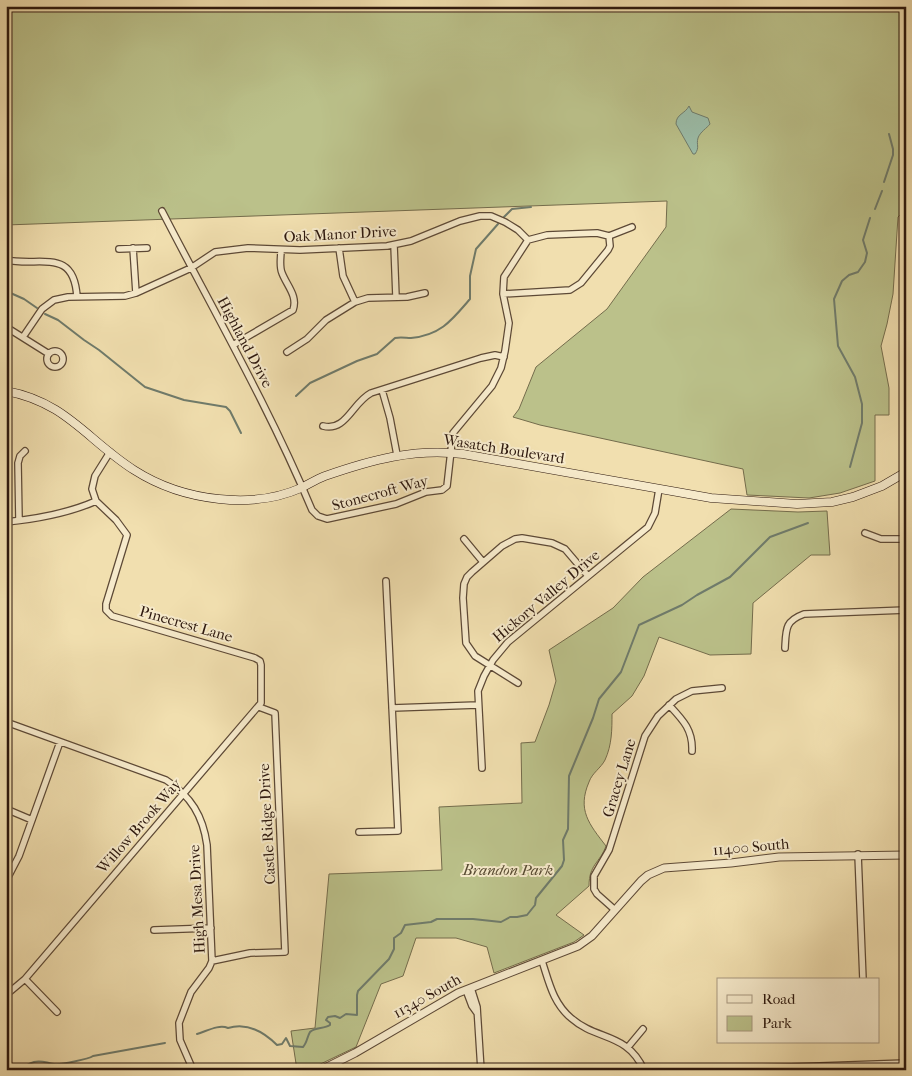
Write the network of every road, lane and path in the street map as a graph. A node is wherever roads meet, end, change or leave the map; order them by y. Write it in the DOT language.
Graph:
graph roads {
  1 [pos="162,211"];
  2 [pos="632,227"];
  3 [pos="609,236"];
  4 [pos="528,240"];
  5 [pos="394,245"];
  6 [pos="133,248"];
  7 [pos="147,248"];
  8 [pos="339,248"];
  9 [pos="119,249"];
  10 [pos="281,250"];
  11 [pos="6,260"];
  12 [pos="191,268"];
  13 [pos="136,293"];
  14 [pos="425,293"];
  15 [pos="503,294"];
  16 [pos="77,297"];
  17 [pos="396,297"];
  18 [pos="355,302"];
  19 [pos="6,327"];
  20 [pos="24,338"];
  21 [pos="233,345"];
  22 [pos="286,352"];
  23 [pos="49,354"];
  24 [pos="504,357"];
  25 [pos="382,390"];
  26 [pos="6,391"];
  27 [pos="323,426"];
  28 [pos="25,451"];
  29 [pos="110,452"];
  30 [pos="451,453"];
  31 [pos="398,455"];
  32 [pos="906,472"];
  33 [pos="302,487"];
  34 [pos="659,489"];
  35 [pos="96,501"];
  36 [pos="19,520"];
  37 [pos="6,522"];
  38 [pos="866,533"];
  39 [pos="906,538"];
  40 [pos="464,539"];
  41 [pos="483,562"];
  42 [pos="588,576"];
  43 [pos="386,581"];
  44 [pos="906,610"];
  45 [pos="785,648"];
  46 [pos="490,666"];
  47 [pos="518,683"];
  48 [pos="722,688"];
  49 [pos="478,705"];
  50 [pos="669,705"];
  51 [pos="259,707"];
  52 [pos="392,708"];
  53 [pos="6,722"];
  54 [pos="60,742"];
  55 [pos="692,751"];
  56 [pos="482,768"];
  57 [pos="184,793"];
  58 [pos="6,809"];
  59 [pos="32,820"];
  60 [pos="359,832"];
  61 [pos="858,854"];
  62 [pos="906,855"];
  63 [pos="6,881"];
  64 [pos="615,910"];
  65 [pos="211,928"];
  66 [pos="154,930"];
  67 [pos="542,961"];
  68 [pos="212,962"];
  69 [pos="863,978"];
  70 [pos="25,979"];
  71 [pos="468,989"];
  72 [pos="6,995"];
  73 [pos="57,1012"];
  74 [pos="643,1029"];
  75 [pos="628,1047"];
  76 [pos="906,1063"];
  77 [pos="724,1069"];
  78 [pos="193,1070"];
  79 [pos="321,1070"];
  80 [pos="482,1070"];
  81 [pos="644,1070"];
  82 [pos="704,1070"];
  1 -- 12 [label="street, Highland Drive"];
  2 -- 3 [label="street"];
  3 -- 4 [label="street"];
  3 -- 15 [label="street"];
  4 -- 5 [label="street, Oak Manor Drive"];
  4 -- 15 [label="street"];
  5 -- 8 [label="street, Oak Manor Drive"];
  5 -- 17 [label="street"];
  6 -- 7 [label="street"];
  6 -- 9 [label="street"];
  6 -- 13 [label="street"];
  8 -- 10 [label="street, Oak Manor Drive"];
  8 -- 18 [label="street"];
  10 -- 12 [label="street, Oak Manor Drive"];
  10 -- 21 [label="street"];
  11 -- 16 [label="street"];
  12 -- 13 [label="street, Oak Manor Drive"];
  12 -- 21 [label="street, Highland Drive"];
  13 -- 16 [label="street, Oak Manor Drive"];
  14 -- 17 [label="street"];
  15 -- 24 [label="street"];
  16 -- 20 [label="street, Oak Manor Drive"];
  17 -- 18 [label="street"];
  18 -- 22 [label="street"];
  19 -- 20 [label="street"];
  20 -- 23 [label="street"];
  21 -- 33 [label="street, Highland Drive"];
  24 -- 25 [label="street"];
  24 -- 30 [label="street"];
  25 -- 27 [label="street"];
  25 -- 31 [label="street"];
  26 -- 29 [label="main road, Wasatch Boulevard"];
  28 -- 36 [label="street"];
  29 -- 33 [label="main road, Wasatch Boulevard"];
  29 -- 35 [label="street"];
  30 -- 31 [label="main road, Wasatch Boulevard"];
  30 -- 33 [label="street, Stonecroft Way"];
  30 -- 34 [label="main road, Wasatch Boulevard"];
  31 -- 33 [label="main road, Wasatch Boulevard"];
  32 -- 34 [label="main road, Wasatch Boulevard"];
  34 -- 42 [label="street, Hickory Valley Drive"];
  35 -- 36 [label="street"];
  35 -- 51 [label="street, Pinecrest Lane"];
  36 -- 37 [label="street"];
  38 -- 39 [label="street"];
  40 -- 41 [label="street"];
  41 -- 42 [label="street"];
  41 -- 46 [label="street"];
  42 -- 46 [label="street, Hickory Valley Drive"];
  43 -- 52 [label="street"];
  44 -- 45 [label="street"];
  46 -- 47 [label="street"];
  46 -- 49 [label="street, Hickory Valley Drive"];
  48 -- 50 [label="street, Gracey Lane"];
  49 -- 52 [label="street"];
  49 -- 56 [label="street, Hickory Valley Drive"];
  50 -- 55 [label="street"];
  50 -- 64 [label="street, Gracey Lane"];
  51 -- 57 [label="street, Willow Brook Way"];
  51 -- 68 [label="street, Castle Ridge Drive"];
  52 -- 60 [label="street"];
  53 -- 54 [label="street, High Mesa Drive"];
  54 -- 57 [label="street, High Mesa Drive"];
  54 -- 59 [label="street"];
  57 -- 65 [label="street, High Mesa Drive"];
  57 -- 70 [label="street, Willow Brook Way"];
  58 -- 59 [label="street"];
  59 -- 63 [label="street"];
  61 -- 62 [label="street, 11400 South"];
  61 -- 64 [label="street, 11400 South"];
  61 -- 69 [label="street"];
  64 -- 67 [label="street, 11400 South"];
  65 -- 66 [label="street"];
  65 -- 68 [label="street, High Mesa Drive"];
  67 -- 71 [label="street, 11340 South"];
  67 -- 75 [label="street"];
  68 -- 78 [label="street, High Mesa Drive"];
  70 -- 72 [label="street, Willow Brook Way"];
  70 -- 73 [label="street"];
  71 -- 79 [label="street, 11340 South"];
  71 -- 80 [label="street"];
  74 -- 75 [label="street"];
  75 -- 81 [label="street"];
  76 -- 77 [label="street"];
  77 -- 82 [label="street"];
}
